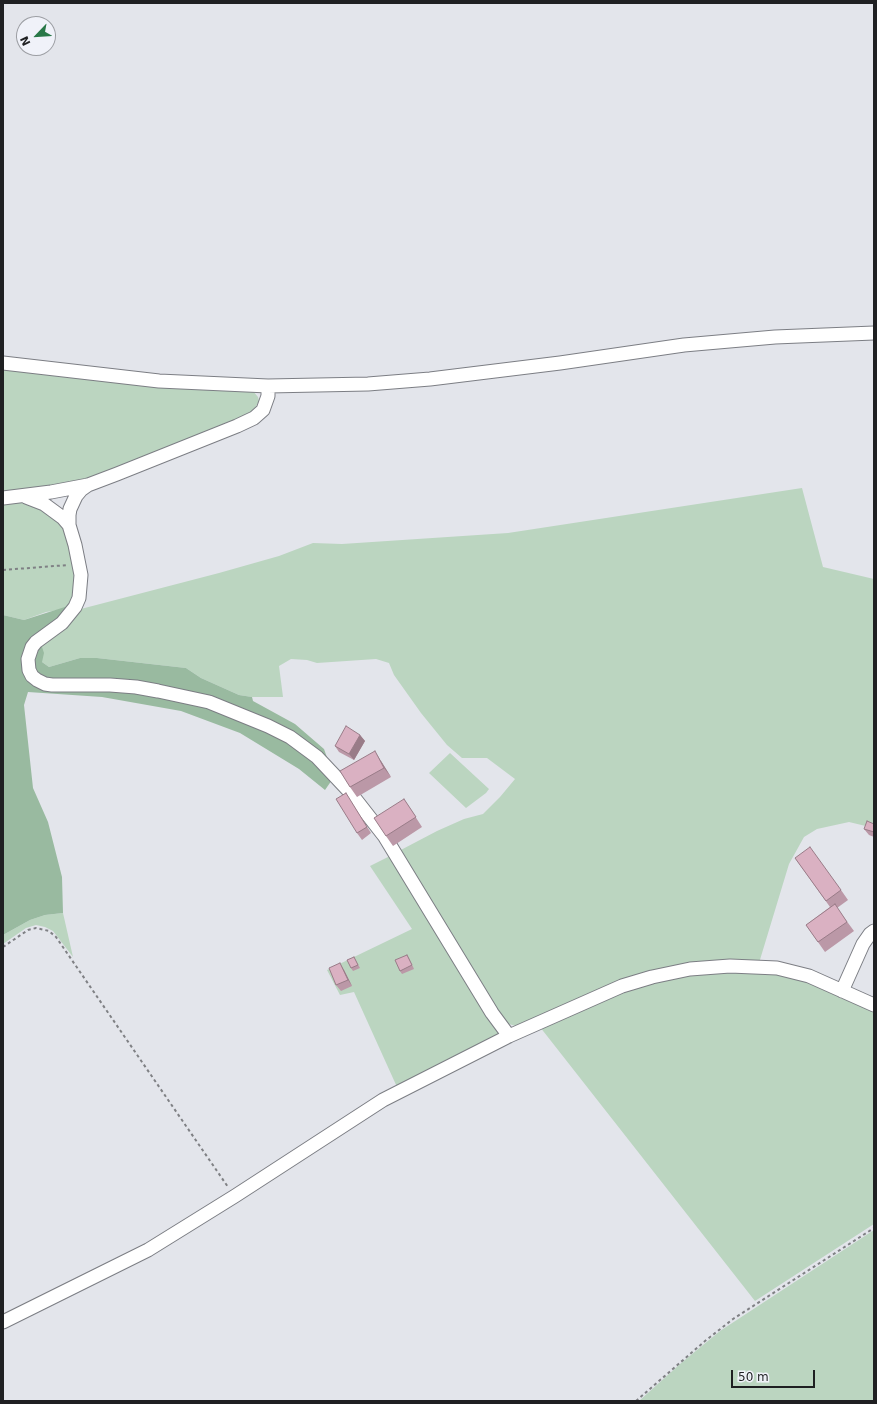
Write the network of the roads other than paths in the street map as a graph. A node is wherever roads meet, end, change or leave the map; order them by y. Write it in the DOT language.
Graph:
graph roads {
  1 [pos="874,333"];
  2 [pos="3,363"];
  3 [pos="268,386"];
  4 [pos="88,485"];
  5 [pos="23,496"];
  6 [pos="3,498"];
  7 [pos="69,525"];
  8 [pos="349,771"];
  9 [pos="336,777"];
  10 [pos="874,931"];
  11 [pos="842,991"];
  12 [pos="874,1005"];
  13 [pos="509,1036"];
  14 [pos="3,1322"];
  1 -- 3 [label="street"];
  2 -- 3 [label="street"];
  3 -- 4 [label="street"];
  4 -- 5 [label="street"];
  4 -- 7 [label="street"];
  5 -- 6 [label="street"];
  5 -- 7 [label="street"];
  7 -- 9 [label="street"];
  8 -- 9 [label="street"];
  9 -- 13 [label="street"];
  10 -- 11 [label="street"];
  11 -- 12 [label="street"];
  11 -- 13 [label="street"];
  13 -- 14 [label="street"];
}
